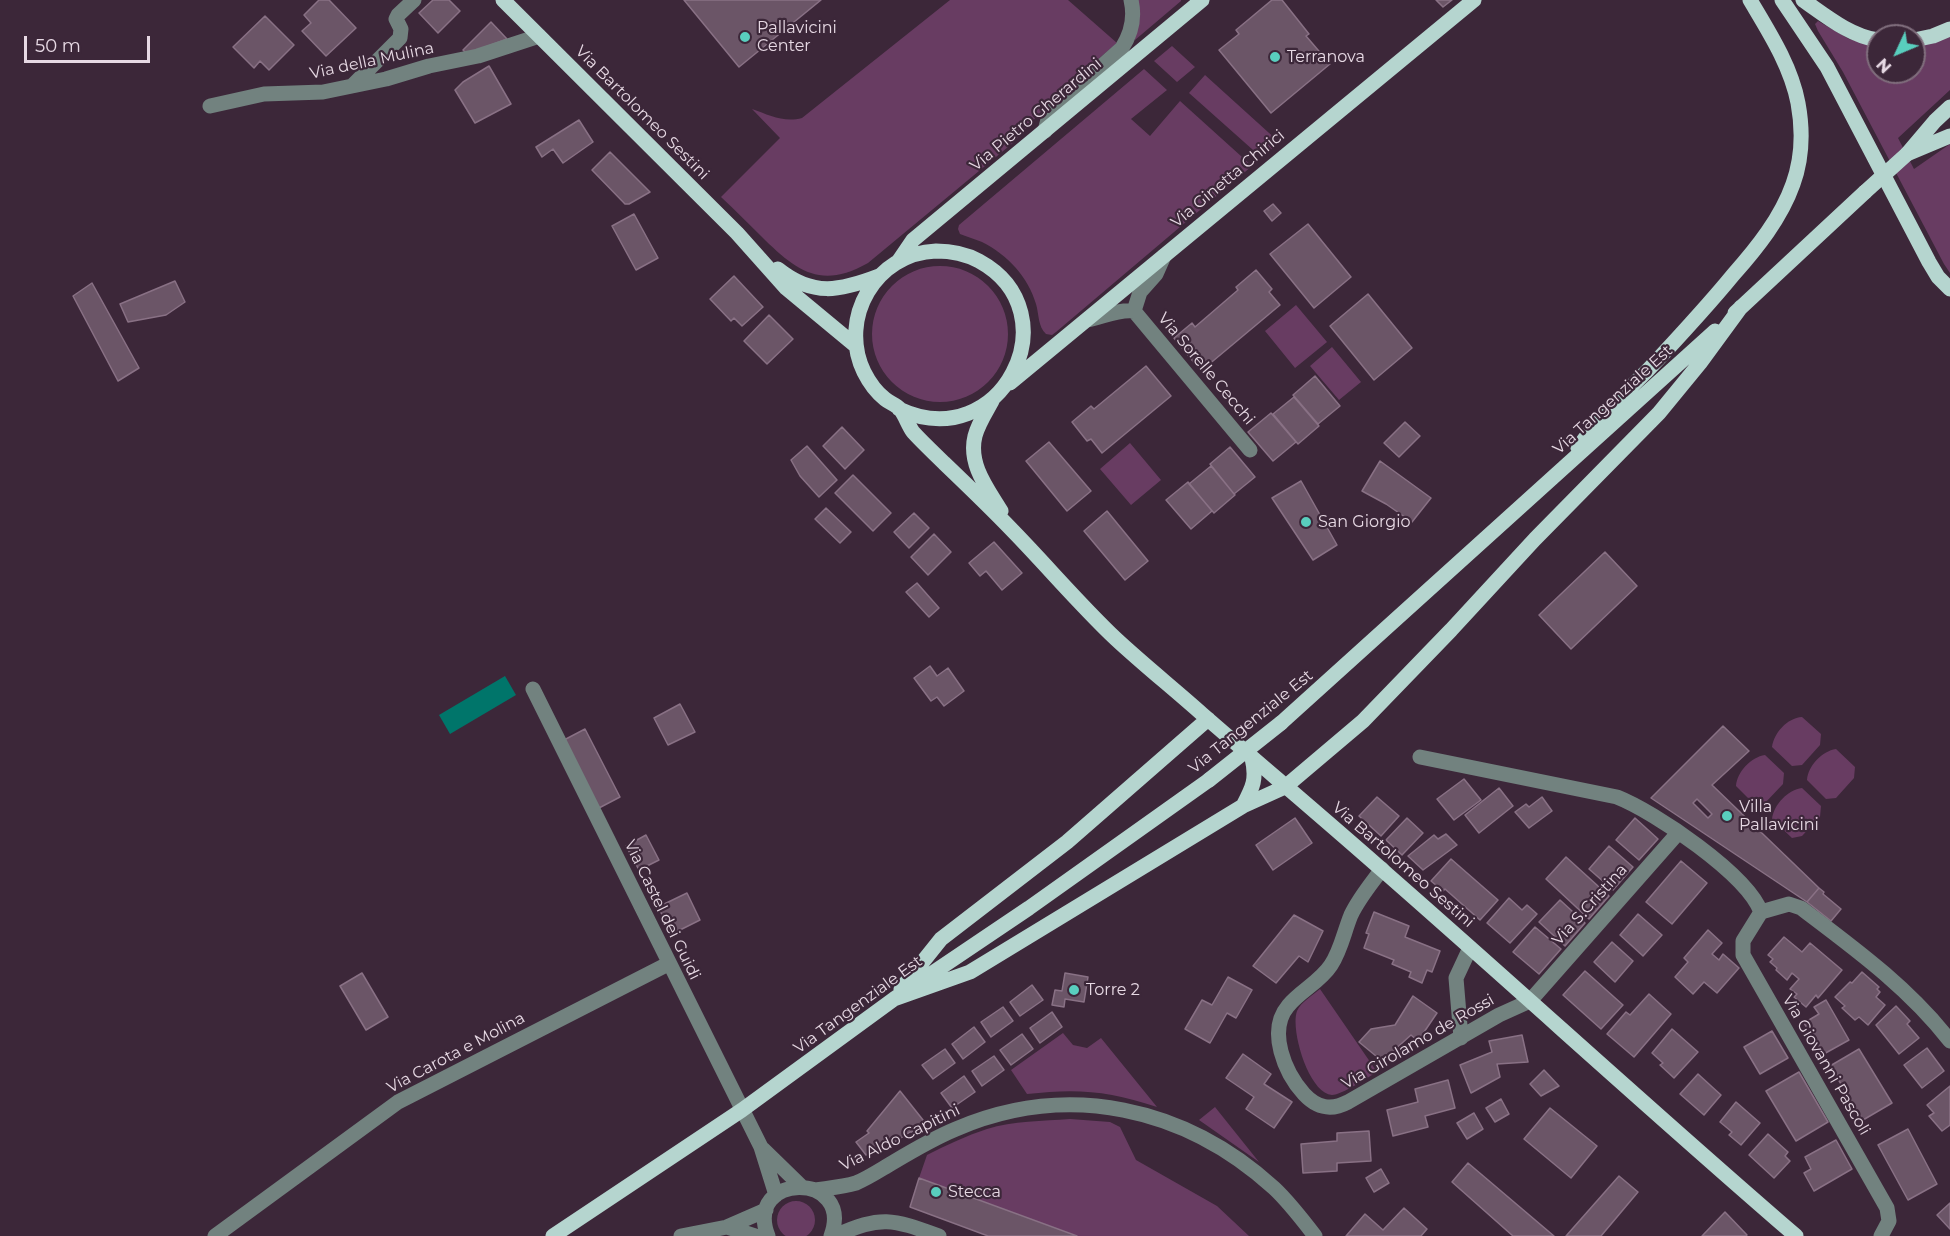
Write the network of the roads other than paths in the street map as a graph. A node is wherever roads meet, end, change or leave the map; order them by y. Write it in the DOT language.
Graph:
graph roads {
  1 [pos="414,0"];
  2 [pos="503,0"];
  3 [pos="1131,0"];
  4 [pos="1202,0"];
  5 [pos="1473,0"];
  6 [pos="1750,0"];
  7 [pos="1782,0"];
  8 [pos="1803,0"];
  9 [pos="1950,29"];
  10 [pos="539,36"];
  11 [pos="1866,37"];
  12 [pos="1926,37"];
  13 [pos="352,86"];
  14 [pos="210,106"];
  15 [pos="1950,107"];
  16 [pos="1950,119"];
  17 [pos="1045,131"];
  18 [pos="1950,136"];
  19 [pos="1906,154"];
  20 [pos="755,252"];
  21 [pos="1164,256"];
  22 [pos="898,262"];
  23 [pos="879,276"];
  24 [pos="1950,290"];
  25 [pos="1741,308"];
  26 [pos="1134,311"];
  27 [pos="1087,320"];
  28 [pos="856,346"];
  29 [pos="1005,386"];
  30 [pos="992,400"];
  31 [pos="899,408"];
  32 [pos="1250,450"];
  33 [pos="1560,472"];
  34 [pos="1011,529"];
  35 [pos="533,689"];
  36 [pos="1208,719"];
  37 [pos="1420,757"];
  38 [pos="1252,758"];
  39 [pos="1285,787"];
  40 [pos="1243,806"];
  41 [pos="1678,833"];
  42 [pos="1382,869"];
  43 [pos="1761,912"];
  44 [pos="1470,948"];
  45 [pos="668,964"];
  46 [pos="894,999"];
  47 [pos="1530,1000"];
  48 [pos="1461,1038"];
  49 [pos="1950,1041"];
  50 [pos="742,1110"];
  51 [pos="761,1147"];
  52 [pos="808,1188"];
  53 [pos="776,1195"];
  54 [pos="766,1210"];
  55 [pos="1778,1221"];
  56 [pos="727,1227"];
  57 [pos="215,1236"];
  58 [pos="553,1236"];
  59 [pos="681,1236"];
  60 [pos="755,1236"];
  61 [pos="768,1236"];
  62 [pos="833,1236"];
  63 [pos="939,1236"];
  64 [pos="1315,1236"];
  65 [pos="1784,1236"];
  66 [pos="1796,1236"];
  67 [pos="1881,1236"];
  1 -- 13 [label="street"];
  2 -- 10 [label="main road, Via Bartolomeo Sestini"];
  3 -- 17 [label="street"];
  4 -- 17 [label="main road, Via Pietro Gherardini"];
  5 -- 21 [label="main road, Via Ginetta Chirici"];
  6 -- 33 [label="main road"];
  7 -- 24 [label="main road"];
  8 -- 11 [label="main road"];
  9 -- 12 [label="main road"];
  10 -- 13 [label="street, Via della Mulina"];
  10 -- 20 [label="main road, Via Bartolomeo Sestini"];
  13 -- 14 [label="street, Via della Mulina"];
  15 -- 19 [label="main road, Via Tangenziale Est"];
  16 -- 19 [label="main road, Via Tangenziale Est"];
  17 -- 22 [label="main road, Via Pietro Gherardini"];
  18 -- 19 [label="main road"];
  19 -- 25 [label="main road, Via Tangenziale Est, bridge"];
  20 -- 23 [label="main road"];
  20 -- 28 [label="main road"];
  21 -- 26 [label="street"];
  21 -- 27 [label="main road, Via Ginetta Chirici"];
  22 -- 23 [label="main road"];
  22 -- 29 [label="main road"];
  23 -- 28 [label="main road"];
  25 -- 33 [label="main road, Via Tangenziale Est"];
  25 -- 39 [label="main road"];
  26 -- 27 [label="street"];
  26 -- 32 [label="street, Via Sorelle Cecchi"];
  27 -- 29 [label="main road, Via Ginetta Chirici"];
  28 -- 31 [label="main road"];
  29 -- 30 [label="main road"];
  30 -- 31 [label="main road"];
  30 -- 34 [label="main road"];
  31 -- 34 [label="main road"];
  33 -- 46 [label="main road, Via Tangenziale Est, bridge"];
  34 -- 36 [label="main road, Via Bartolomeo Sestini"];
  35 -- 45 [label="street, Via Castel dei Guidi"];
  36 -- 38 [label="main road, Via Bartolomeo Sestini"];
  36 -- 46 [label="main road"];
  37 -- 41 [label="street"];
  38 -- 39 [label="main road, Via Bartolomeo Sestini"];
  38 -- 40 [label="main road"];
  39 -- 40 [label="main road"];
  39 -- 42 [label="main road, Via Bartolomeo Sestini"];
  40 -- 46 [label="main road"];
  41 -- 43 [label="street"];
  41 -- 47 [label="street, Via S.Cristina"];
  42 -- 44 [label="main road, Via Bartolomeo Sestini"];
  42 -- 48 [label="street, Via Girolamo de Rossi"];
  43 -- 49 [label="street"];
  43 -- 67 [label="street, Via Giovanni Pascoli"];
  44 -- 47 [label="main road, Via Bartolomeo Sestini"];
  44 -- 48 [label="street"];
  45 -- 50 [label="street, Via Castel dei Guidi"];
  45 -- 57 [label="street, Via Carota e Molina"];
  46 -- 50 [label="main road, Via Tangenziale Est"];
  47 -- 48 [label="street, Via Girolamo de Rossi"];
  47 -- 55 [label="main road, Via Bartolomeo Sestini"];
  50 -- 51 [label="street, Via Castel dei Guidi"];
  50 -- 58 [label="main road, Via Tangenziale Est"];
  51 -- 52 [label="street, Via Castel dei Guidi"];
  51 -- 53 [label="street, Via Castel dei Guidi"];
  52 -- 53 [label="street, Via Aldo Capitini"];
  52 -- 62 [label="street, Via Castel dei Guidi"];
  52 -- 64 [label="street, Via Aldo Capitini"];
  53 -- 54 [label="street"];
  54 -- 56 [label="street"];
  54 -- 61 [label="street"];
  55 -- 65 [label="main road"];
  55 -- 66 [label="main road, Via Bartolomeo Sestini"];
  56 -- 59 [label="street"];
  56 -- 60 [label="street"];
  62 -- 63 [label="street"];
}
